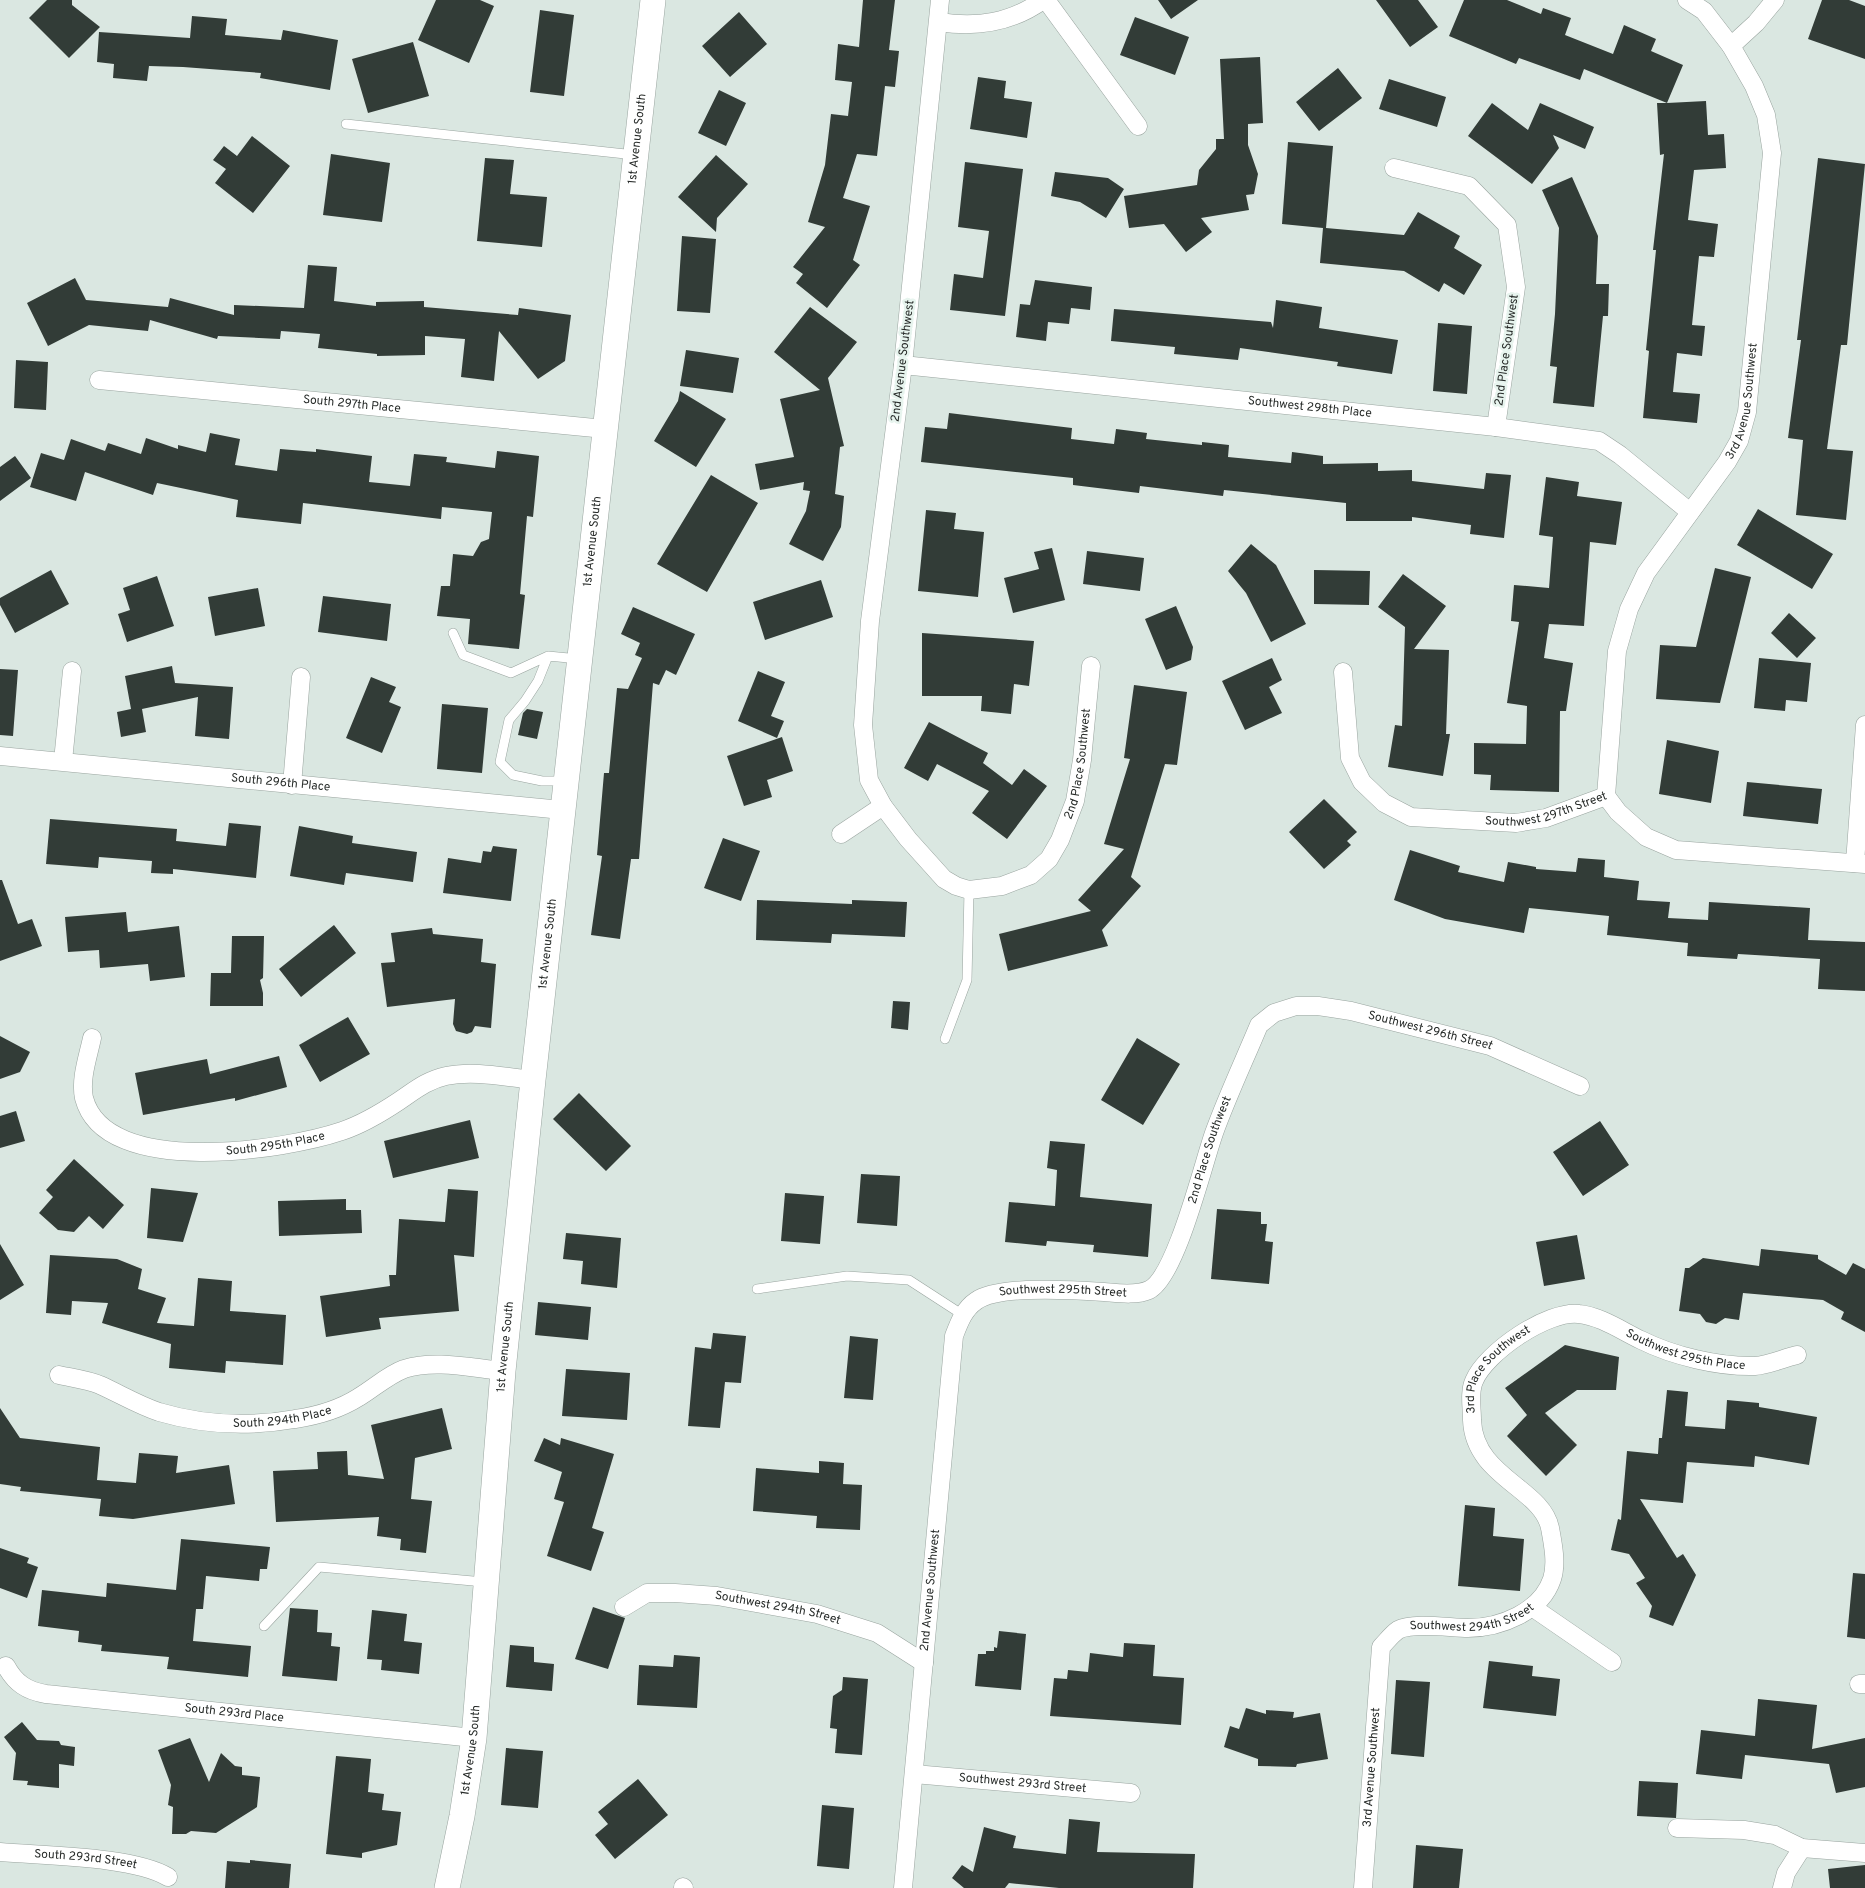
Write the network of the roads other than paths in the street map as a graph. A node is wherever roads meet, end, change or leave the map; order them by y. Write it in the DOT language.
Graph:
graph roads {
  1 [pos="653,0"];
  2 [pos="940,0"];
  3 [pos="1044,0"];
  4 [pos="1687,0"];
  5 [pos="1775,0"];
  6 [pos="939,22"];
  7 [pos="1731,46"];
  8 [pos="346,124"];
  9 [pos="1138,126"];
  10 [pos="635,155"];
  11 [pos="1394,168"];
  12 [pos="903,364"];
  13 [pos="100,380"];
  14 [pos="1496,427"];
  15 [pos="605,429"];
  16 [pos="1690,512"];
  17 [pos="453,633"];
  18 [pos="548,656"];
  19 [pos="579,659"];
  20 [pos="1091,666"];
  21 [pos="72,672"];
  22 [pos="1343,672"];
  23 [pos="301,677"];
  24 [pos="1865,725"];
  25 [pos="0,756"];
  26 [pos="63,761"];
  27 [pos="566,781"];
  28 [pos="292,784"];
  29 [pos="1606,796"];
  30 [pos="883,806"];
  31 [pos="562,810"];
  32 [pos="841,834"];
  33 [pos="1860,864"];
  34 [pos="969,890"];
  35 [pos="1274,1014"];
  36 [pos="92,1038"];
  37 [pos="945,1038"];
  38 [pos="532,1080"];
  39 [pos="1580,1086"];
  40 [pos="757,1289"];
  41 [pos="1150,1290"];
  42 [pos="976,1300"];
  43 [pos="1578,1313"];
  44 [pos="963,1315"];
  45 [pos="1797,1355"];
  46 [pos="502,1371"];
  47 [pos="60,1375"];
  48 [pos="487,1583"];
  49 [pos="624,1607"];
  50 [pos="1532,1607"];
  51 [pos="264,1626"];
  52 [pos="1381,1647"];
  53 [pos="1612,1662"];
  54 [pos="924,1663"];
  55 [pos="6,1666"];
  56 [pos="474,1738"];
  57 [pos="914,1774"];
  58 [pos="1131,1793"];
  59 [pos="1676,1828"];
  60 [pos="1802,1848"];
  61 [pos="0,1852"];
  62 [pos="1865,1853"];
  63 [pos="168,1877"];
  64 [pos="447,1888"];
  65 [pos="903,1888"];
  66 [pos="1363,1888"];
  67 [pos="1782,1888"];
  1 -- 10 [label="street, 1st Avenue South"];
  2 -- 6 [label="street, 2nd Avenue Southwest"];
  3 -- 6 [label="street"];
  3 -- 9 [label="street"];
  4 -- 7 [label="street"];
  5 -- 7 [label="street"];
  6 -- 12 [label="street, 2nd Avenue Southwest"];
  7 -- 16 [label="street, 3rd Avenue Southwest"];
  8 -- 10 [label="lane"];
  10 -- 15 [label="street, 1st Avenue South"];
  11 -- 14 [label="street, 2nd Place Southwest"];
  12 -- 14 [label="street, Southwest 298th Place"];
  12 -- 30 [label="street, 2nd Avenue Southwest"];
  13 -- 15 [label="street, South 297th Place"];
  14 -- 16 [label="street, Southwest 298th Place"];
  15 -- 19 [label="street, 1st Avenue South"];
  16 -- 29 [label="street, 3rd Avenue Southwest"];
  17 -- 18 [label="lane"];
  18 -- 19 [label="lane"];
  18 -- 27 [label="lane"];
  19 -- 27 [label="street, 1st Avenue South"];
  20 -- 34 [label="street, 2nd Place Southwest"];
  21 -- 26 [label="street"];
  22 -- 29 [label="street, Southwest 297th Street"];
  23 -- 28 [label="street"];
  24 -- 33 [label="street"];
  25 -- 26 [label="street, South 296th Place"];
  26 -- 28 [label="street, South 296th Place"];
  27 -- 31 [label="street, 1st Avenue South"];
  28 -- 31 [label="street, South 296th Place"];
  29 -- 33 [label="street, Southwest 297th Street"];
  30 -- 32 [label="street"];
  30 -- 34 [label="street, 2nd Avenue Southwest"];
  31 -- 38 [label="street, 1st Avenue South"];
  34 -- 37 [label="lane"];
  35 -- 39 [label="street, Southwest 296th Street"];
  35 -- 41 [label="street, 2nd Place Southwest"];
  36 -- 38 [label="street, South 295th Place"];
  38 -- 46 [label="street, 1st Avenue South"];
  40 -- 44 [label="lane"];
  41 -- 42 [label="street, Southwest 295th Street"];
  42 -- 44 [label="street, 2nd Avenue Southwest"];
  43 -- 45 [label="street, Southwest 295th Place"];
  43 -- 50 [label="street, 3rd Place Southwest"];
  44 -- 54 [label="street, 2nd Avenue Southwest"];
  46 -- 47 [label="street, South 294th Place"];
  46 -- 48 [label="street, 1st Avenue South"];
  48 -- 51 [label="lane"];
  48 -- 56 [label="street, 1st Avenue South"];
  49 -- 54 [label="street, Southwest 294th Street"];
  50 -- 52 [label="street, Southwest 294th Street"];
  50 -- 53 [label="street, Southwest 294th Street"];
  52 -- 66 [label="street, 3rd Avenue Southwest"];
  54 -- 57 [label="street, 2nd Avenue Southwest"];
  55 -- 56 [label="street, South 293rd Place"];
  56 -- 64 [label="street, 1st Avenue South"];
  57 -- 58 [label="street, Southwest 293rd Street"];
  57 -- 65 [label="street, 2nd Avenue Southwest"];
  59 -- 60 [label="street"];
  60 -- 62 [label="street"];
  60 -- 67 [label="street"];
  61 -- 63 [label="street, South 293rd Street"];
}
